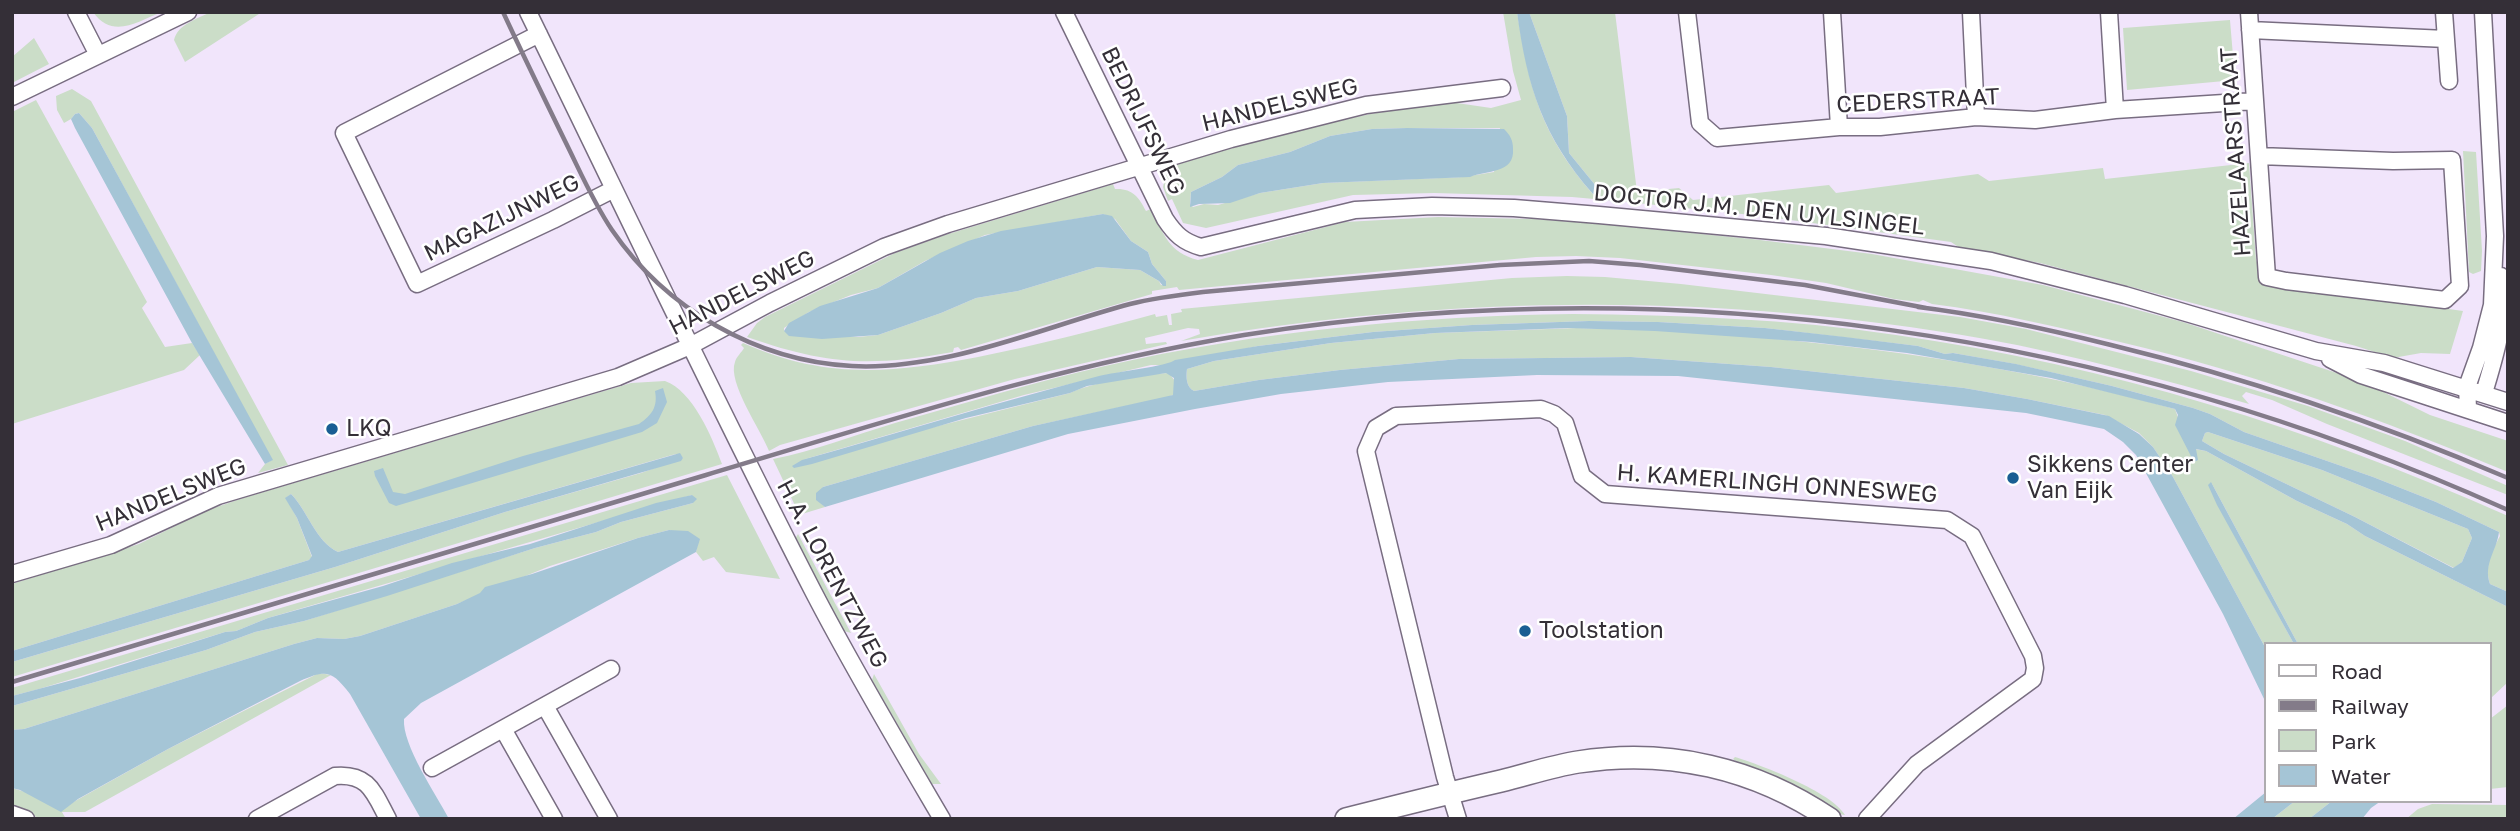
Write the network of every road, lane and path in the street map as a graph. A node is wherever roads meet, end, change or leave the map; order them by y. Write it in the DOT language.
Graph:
graph roads {
  1 [pos="76,12"];
  2 [pos="188,12"];
  3 [pos="528,12"];
  4 [pos="1065,12"];
  5 [pos="1688,12"];
  6 [pos="1832,12"];
  7 [pos="1971,12"];
  8 [pos="2109,12"];
  9 [pos="2249,12"];
  10 [pos="2444,12"];
  11 [pos="2483,12"];
  12 [pos="2250,30"];
  13 [pos="539,34"];
  14 [pos="2446,39"];
  15 [pos="98,55"];
  16 [pos="2449,81"];
  17 [pos="1502,88"];
  18 [pos="12,97"];
  19 [pos="2255,101"];
  20 [pos="2115,110"];
  21 [pos="1976,117"];
  22 [pos="1839,127"];
  23 [pos="2259,156"];
  24 [pos="2499,156"];
  25 [pos="1141,168"];
  26 [pos="614,189"];
  27 [pos="1189,244"];
  28 [pos="2501,305"];
  29 [pos="690,346"];
  30 [pos="2316,351"];
  31 [pos="2467,387"];
  32 [pos="2484,393"];
  33 [pos="2508,402"];
  34 [pos="2468,408"];
  35 [pos="2508,423"];
  36 [pos="12,575"];
  37 [pos="611,669"];
  38 [pos="545,706"];
  39 [pos="503,729"];
  40 [pos="432,768"];
  41 [pos="1450,793"];
  42 [pos="12,814"];
  43 [pos="26,819"];
  44 [pos="257,819"];
  45 [pos="388,819"];
  46 [pos="554,819"];
  47 [pos="609,819"];
  48 [pos="942,819"];
  49 [pos="1346,819"];
  50 [pos="1458,819"];
  51 [pos="1830,819"];
  52 [pos="1867,819"];
  1 -- 15 [label="street"];
  2 -- 15 [label="street"];
  3 -- 13 [label="street, MAGAZIJNWEG"];
  4 -- 25 [label="street, BEDRIJFSWEG"];
  5 -- 22 [label="street, CEDERSTRAAT"];
  6 -- 22 [label="street"];
  7 -- 21 [label="street"];
  8 -- 20 [label="street"];
  9 -- 12 [label="street, HAZELAARSTRAAT"];
  10 -- 14 [label="street"];
  11 -- 24 [label="street"];
  12 -- 14 [label="street"];
  12 -- 19 [label="street, HAZELAARSTRAAT"];
  13 -- 26 [label="street, MAGAZIJNWEG"];
  13 -- 26 [label="street, MAGAZIJNWEG"];
  14 -- 16 [label="street"];
  15 -- 18 [label="street"];
  17 -- 25 [label="street, HANDELSWEG"];
  19 -- 20 [label="street, CEDERSTRAAT"];
  19 -- 23 [label="street, HAZELAARSTRAAT"];
  20 -- 21 [label="street, CEDERSTRAAT"];
  21 -- 22 [label="street, CEDERSTRAAT"];
  23 -- 23 [label="street, HAZELAARSTRAAT"];
  24 -- 28 [label="street"];
  25 -- 27 [label="street, BEDRIJFSWEG"];
  25 -- 29 [label="street, HANDELSWEG"];
  26 -- 29 [label="street, MAGAZIJNWEG"];
  27 -- 30 [label="street, DOCTOR J.M. DEN UYLSINGEL"];
  28 -- 31 [label="street"];
  28 -- 32 [label="street"];
  29 -- 36 [label="street, HANDELSWEG"];
  29 -- 48 [label="street, H.A. LORENTZWEG"];
  30 -- 31 [label="street, DOCTOR J.M. DEN UYLSINGEL"];
  30 -- 34 [label="street, DOCTOR J.M. DEN UYLSINGEL"];
  31 -- 32 [label="street, DOCTOR J.M. DEN UYLSINGEL"];
  31 -- 34 [label="street"];
  32 -- 33 [label="street, DOCTOR J.M. DEN UYLSINGEL"];
  32 -- 34 [label="street"];
  34 -- 35 [label="street, DOCTOR J.M. DEN UYLSINGEL"];
  37 -- 38 [label="street"];
  38 -- 39 [label="street"];
  38 -- 47 [label="street"];
  39 -- 40 [label="street"];
  39 -- 46 [label="street"];
  41 -- 49 [label="street"];
  41 -- 50 [label="street"];
  41 -- 51 [label="street"];
  41 -- 52 [label="street, H. KAMERLINGH ONNESWEG"];
  42 -- 43 [label="street"];
  44 -- 45 [label="street"];
}
